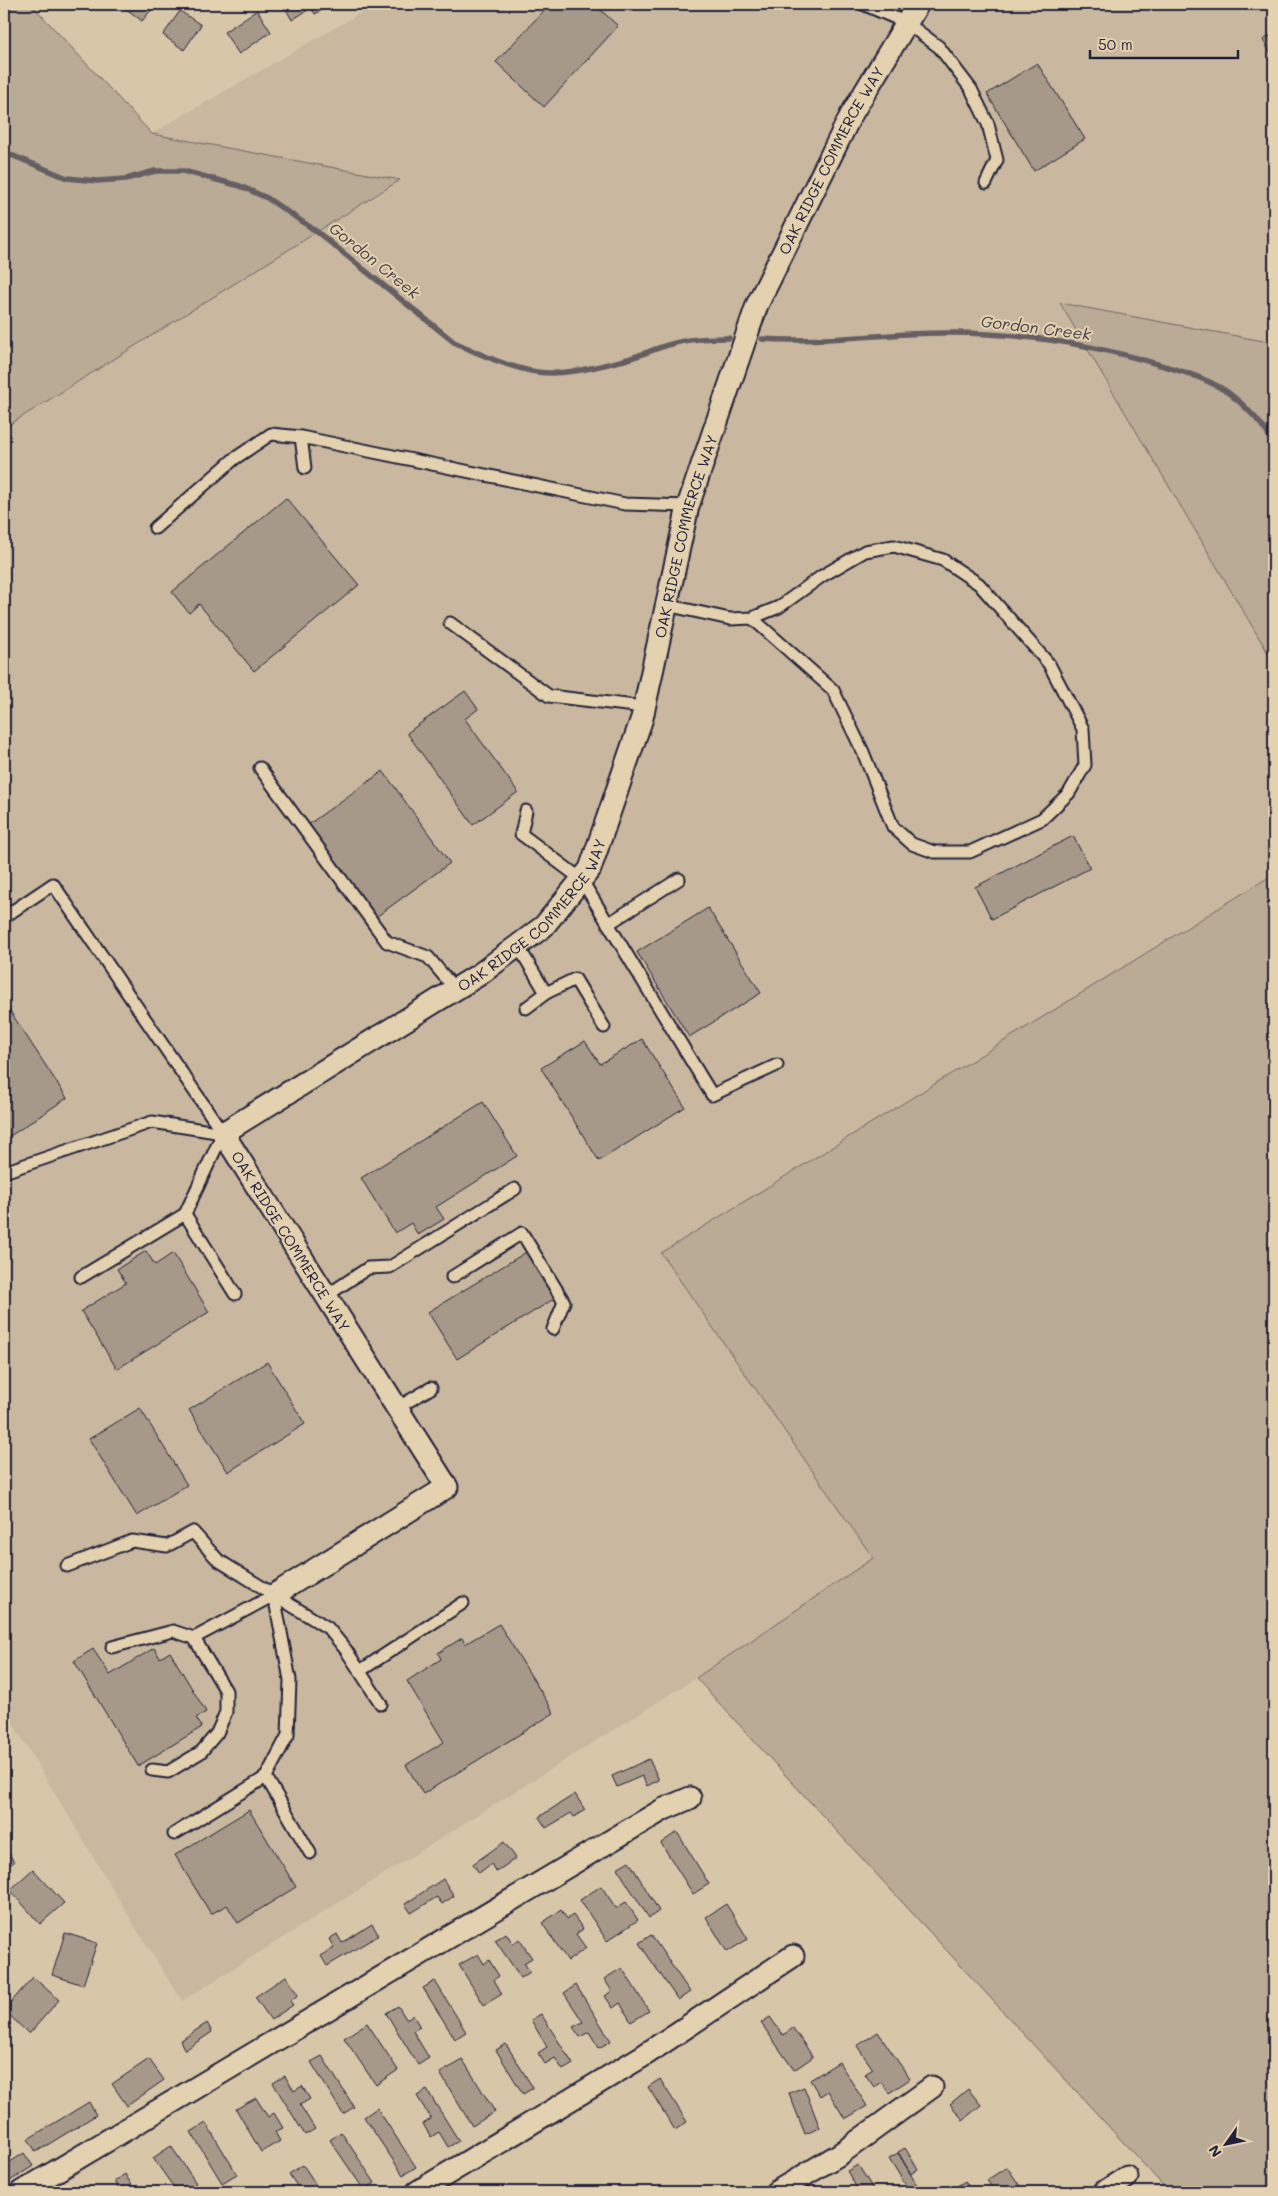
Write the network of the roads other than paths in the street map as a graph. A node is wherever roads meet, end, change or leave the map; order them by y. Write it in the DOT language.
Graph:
graph roads {
  1 [pos="863,4"];
  2 [pos="918,4"];
  3 [pos="907,23"];
  4 [pos="986,183"];
  5 [pos="301,437"];
  6 [pos="305,468"];
  7 [pos="688,506"];
  8 [pos="154,528"];
  9 [pos="666,605"];
  10 [pos="752,618"];
  11 [pos="450,623"];
  12 [pos="644,707"];
  13 [pos="260,768"];
  14 [pos="526,811"];
  15 [pos="581,879"];
  16 [pos="679,879"];
  17 [pos="4,917"];
  18 [pos="608,924"];
  19 [pos="518,946"];
  20 [pos="455,989"];
  21 [pos="546,993"];
  22 [pos="526,1008"];
  23 [pos="604,1027"];
  24 [pos="777,1065"];
  25 [pos="223,1133"];
  26 [pos="4,1172"];
  27 [pos="514,1189"];
  28 [pos="185,1214"];
  29 [pos="81,1277"];
  30 [pos="452,1278"];
  31 [pos="235,1294"];
  32 [pos="326,1296"];
  33 [pos="553,1329"];
  34 [pos="431,1388"];
  35 [pos="397,1408"];
  36 [pos="67,1566"];
  37 [pos="274,1595"];
  38 [pos="462,1603"];
  39 [pos="194,1638"];
  40 [pos="112,1647"];
  41 [pos="360,1671"];
  42 [pos="381,1704"];
  43 [pos="152,1770"];
  44 [pos="266,1777"];
  45 [pos="690,1798"];
  46 [pos="174,1834"];
  47 [pos="310,1853"];
  48 [pos="793,1956"];
  49 [pos="932,2088"];
  50 [pos="1128,2177"];
  51 [pos="21,2192"];
  52 [pos="417,2192"];
  53 [pos="776,2192"];
  54 [pos="1104,2192"];
  1 -- 3 [label="lane"];
  2 -- 3 [label="street, OAK RIDGE COMMERCE WAY"];
  3 -- 4 [label="lane"];
  3 -- 7 [label="street, OAK RIDGE COMMERCE WAY"];
  5 -- 6 [label="lane"];
  5 -- 7 [label="lane"];
  5 -- 8 [label="lane"];
  7 -- 9 [label="street, OAK RIDGE COMMERCE WAY"];
  9 -- 10 [label="lane"];
  9 -- 12 [label="street, OAK RIDGE COMMERCE WAY"];
  10 -- 10 [label="lane"];
  11 -- 12 [label="lane"];
  12 -- 15 [label="street, OAK RIDGE COMMERCE WAY"];
  13 -- 20 [label="lane"];
  14 -- 15 [label="lane"];
  15 -- 18 [label="lane"];
  15 -- 19 [label="street, OAK RIDGE COMMERCE WAY"];
  16 -- 18 [label="lane"];
  17 -- 25 [label="lane"];
  18 -- 24 [label="lane"];
  19 -- 20 [label="street, OAK RIDGE COMMERCE WAY"];
  19 -- 21 [label="lane"];
  20 -- 25 [label="street, OAK RIDGE COMMERCE WAY"];
  21 -- 22 [label="lane"];
  21 -- 23 [label="lane"];
  25 -- 26 [label="lane"];
  25 -- 28 [label="lane"];
  25 -- 32 [label="street, OAK RIDGE COMMERCE WAY"];
  27 -- 32 [label="lane"];
  28 -- 29 [label="lane"];
  28 -- 31 [label="lane"];
  30 -- 33 [label="lane"];
  32 -- 35 [label="street, OAK RIDGE COMMERCE WAY"];
  34 -- 35 [label="lane"];
  35 -- 37 [label="street, OAK RIDGE COMMERCE WAY"];
  36 -- 37 [label="lane"];
  37 -- 39 [label="lane"];
  37 -- 41 [label="lane"];
  37 -- 44 [label="lane"];
  38 -- 41 [label="lane"];
  39 -- 40 [label="lane"];
  39 -- 43 [label="lane"];
  41 -- 42 [label="lane"];
  44 -- 46 [label="lane"];
  44 -- 47 [label="lane"];
  45 -- 51 [label="street"];
  48 -- 52 [label="street"];
  49 -- 53 [label="street"];
  50 -- 54 [label="street"];
}
